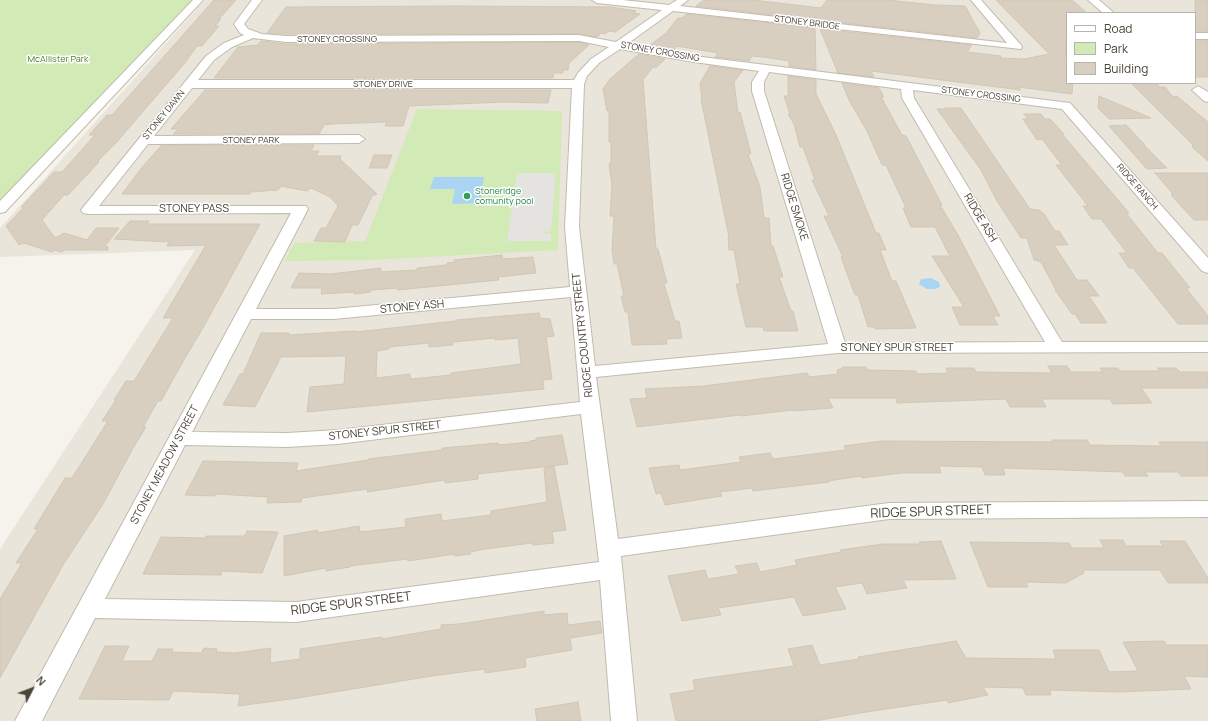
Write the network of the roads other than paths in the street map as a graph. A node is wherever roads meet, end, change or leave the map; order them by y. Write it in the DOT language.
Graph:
graph roads {
  1 [pos="198,0"];
  2 [pos="257,0"];
  3 [pos="598,0"];
  4 [pos="976,0"];
  5 [pos="1094,0"];
  6 [pos="678,4"];
  7 [pos="1108,12"];
  8 [pos="252,35"];
  9 [pos="1196,36"];
  10 [pos="1208,36"];
  11 [pos="617,45"];
  12 [pos="766,68"];
  13 [pos="188,84"];
  14 [pos="578,84"];
  15 [pos="907,86"];
  16 [pos="1203,90"];
  17 [pos="1208,98"];
  18 [pos="1066,106"];
  19 [pos="359,139"];
  20 [pos="143,140"];
  21 [pos="0,209"];
  22 [pos="300,209"];
  23 [pos="88,210"];
  24 [pos="1208,268"];
  25 [pos="579,291"];
  26 [pos="244,314"];
  27 [pos="1208,347"];
  28 [pos="838,348"];
  29 [pos="1057,348"];
  30 [pos="587,372"];
  31 [pos="590,407"];
  32 [pos="180,438"];
  33 [pos="1208,509"];
  34 [pos="610,559"];
  35 [pos="88,608"];
  36 [pos="28,721"];
  37 [pos="624,721"];
  1 -- 21 [label="street"];
  2 -- 8 [label="street"];
  3 -- 6 [label="street, STONEY BRIDGE"];
  4 -- 6 [label="street, STONEY BRIDGE"];
  5 -- 7 [label="street"];
  6 -- 11 [label="street"];
  8 -- 11 [label="street, STONEY CROSSING"];
  8 -- 13 [label="street, STONEY DAWN"];
  9 -- 10 [label="street"];
  11 -- 12 [label="street, STONEY CROSSING"];
  11 -- 14 [label="street"];
  12 -- 15 [label="street, STONEY CROSSING"];
  12 -- 28 [label="street, RIDGE SMOKE"];
  13 -- 14 [label="street, STONEY DRIVE"];
  13 -- 20 [label="street, STONEY DAWN"];
  14 -- 25 [label="street, RIDGE COUNTRY STREET"];
  15 -- 18 [label="street, STONEY CROSSING"];
  15 -- 29 [label="street, RIDGE ASH"];
  16 -- 17 [label="street"];
  18 -- 24 [label="street, RIDGE RANCH"];
  19 -- 20 [label="street, STONEY PARK"];
  20 -- 23 [label="street, STONEY DAWN"];
  22 -- 23 [label="street, STONEY PASS"];
  22 -- 26 [label="street, STONEY MEADOW STREET"];
  25 -- 26 [label="street, STONEY ASH"];
  25 -- 30 [label="street, RIDGE COUNTRY STREET"];
  26 -- 32 [label="street, STONEY MEADOW STREET"];
  27 -- 29 [label="street, STONEY SPUR STREET"];
  28 -- 29 [label="street, STONEY SPUR STREET"];
  28 -- 30 [label="street, STONEY SPUR STREET"];
  30 -- 31 [label="street, RIDGE COUNTRY STREET"];
  31 -- 32 [label="street, STONEY SPUR STREET"];
  31 -- 34 [label="street, RIDGE COUNTRY STREET"];
  32 -- 35 [label="street, STONEY MEADOW STREET"];
  33 -- 34 [label="street, RIDGE SPUR STREET"];
  34 -- 35 [label="street, RIDGE SPUR STREET"];
  34 -- 37 [label="street, RIDGE COUNTRY STREET"];
  35 -- 36 [label="street, STONEY MEADOW STREET"];
}
